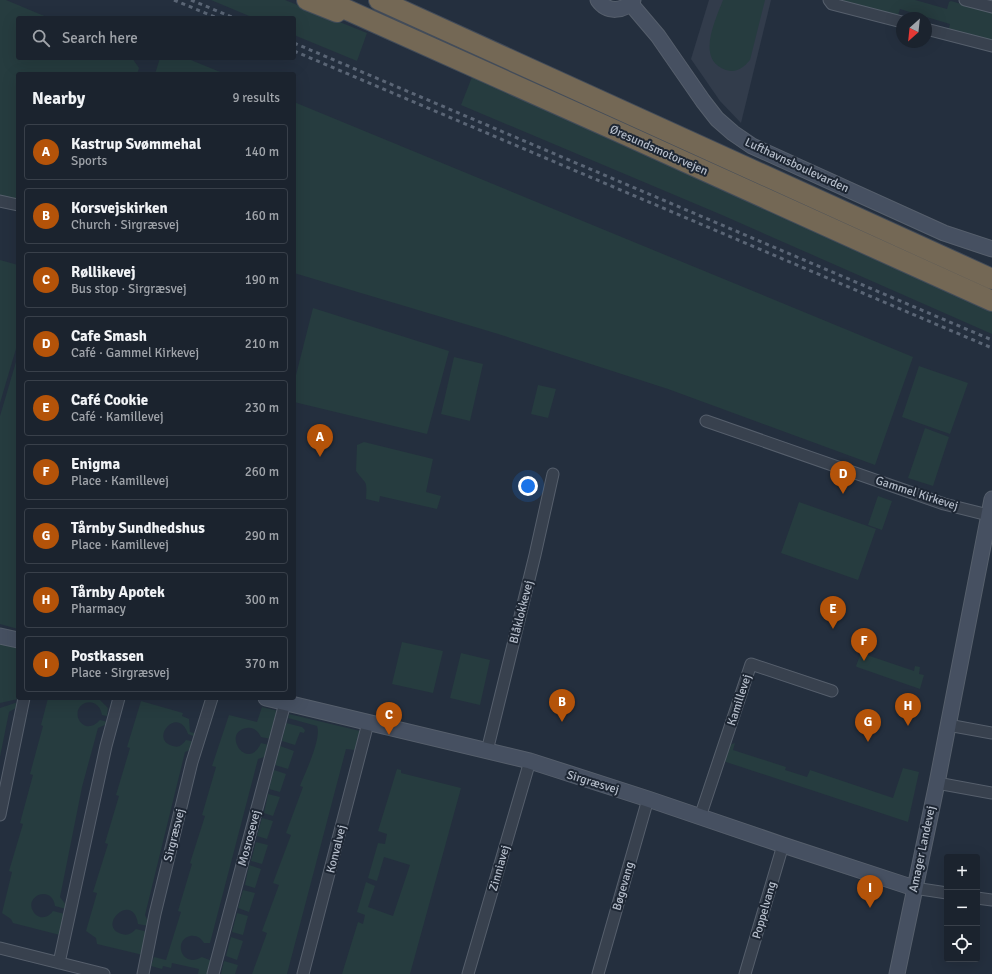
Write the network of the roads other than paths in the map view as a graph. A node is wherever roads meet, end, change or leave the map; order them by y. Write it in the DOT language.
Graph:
graph roads {
  1 [pos="307,0"];
  2 [pos="325,0"];
  3 [pos="379,0"];
  4 [pos="598,0"];
  5 [pos="829,0"];
  6 [pos="965,0"];
  7 [pos="632,2"];
  8 [pos="992,8"];
  9 [pos="896,20"];
  10 [pos="386,28"];
  11 [pos="932,31"];
  12 [pos="992,46"];
  13 [pos="0,201"];
  14 [pos="16,205"];
  15 [pos="992,249"];
  16 [pos="992,279"];
  17 [pos="992,301"];
  18 [pos="706,421"];
  19 [pos="553,474"];
  20 [pos="992,499"];
  21 [pos="990,516"];
  22 [pos="0,636"];
  23 [pos="16,640"];
  24 [pos="832,691"];
  25 [pos="24,700"];
  26 [pos="118,700"];
  27 [pos="211,700"];
  28 [pos="273,700"];
  29 [pos="284,703"];
  30 [pos="368,723"];
  31 [pos="948,725"];
  32 [pos="992,733"];
  33 [pos="487,751"];
  34 [pos="530,762"];
  35 [pos="937,783"];
  36 [pos="992,793"];
  37 [pos="648,799"];
  38 [pos="0,815"];
  39 [pos="700,817"];
  40 [pos="783,845"];
  41 [pos="914,888"];
  42 [pos="944,893"];
  43 [pos="980,898"];
  44 [pos="992,900"];
  45 [pos="0,948"];
  46 [pos="59,963"];
  47 [pos="104,974"];
  48 [pos="143,974"];
  49 [pos="213,974"];
  50 [pos="303,974"];
  51 [pos="468,974"];
  52 [pos="598,974"];
  53 [pos="745,974"];
  54 [pos="897,974"];
  1 -- 10 [label="highway"];
  2 -- 10 [label="highway, Øresundsmotorvejen"];
  3 -- 16 [label="highway, Øresundsmotorvejen"];
  4 -- 7 [label="street"];
  5 -- 9 [label="street"];
  6 -- 8 [label="street"];
  7 -- 15 [label="street, Lufthavnsboulevarden"];
  10 -- 17 [label="highway, Øresundsmotorvejen"];
  11 -- 12 [label="street"];
  13 -- 14 [label="street"];
  18 -- 21 [label="street, Gammel Kirkevej"];
  19 -- 33 [label="street, Blåklokkevej"];
  20 -- 21 [label="street, Amager Landevej"];
  21 -- 31 [label="street, Amager Landevej"];
  22 -- 23 [label="street"];
  24 -- 39 [label="street, Kamillevej"];
  25 -- 38 [label="street"];
  26 -- 46 [label="street"];
  27 -- 48 [label="street, Sirgræsvej"];
  28 -- 29 [label="street, Sirgræsvej"];
  29 -- 30 [label="street, Sirgræsvej"];
  29 -- 49 [label="street, Mosrosevej"];
  30 -- 33 [label="street, Sirgræsvej"];
  30 -- 50 [label="street, Konvalvej"];
  31 -- 32 [label="street"];
  31 -- 35 [label="street, Amager Landevej"];
  33 -- 34 [label="street, Sirgræsvej"];
  34 -- 37 [label="street, Sirgræsvej"];
  34 -- 51 [label="street, Zinniavej"];
  35 -- 36 [label="street"];
  35 -- 41 [label="street, Amager Landevej"];
  37 -- 39 [label="street, Sirgræsvej"];
  37 -- 52 [label="street, Bøgevang"];
  39 -- 40 [label="street, Sirgræsvej"];
  40 -- 41 [label="street, Sirgræsvej"];
  40 -- 53 [label="street, Poppelvang"];
  41 -- 42 [label="street"];
  41 -- 54 [label="street, Amager Landevej"];
  43 -- 44 [label="street"];
  45 -- 46 [label="street"];
  46 -- 47 [label="street"];
}
